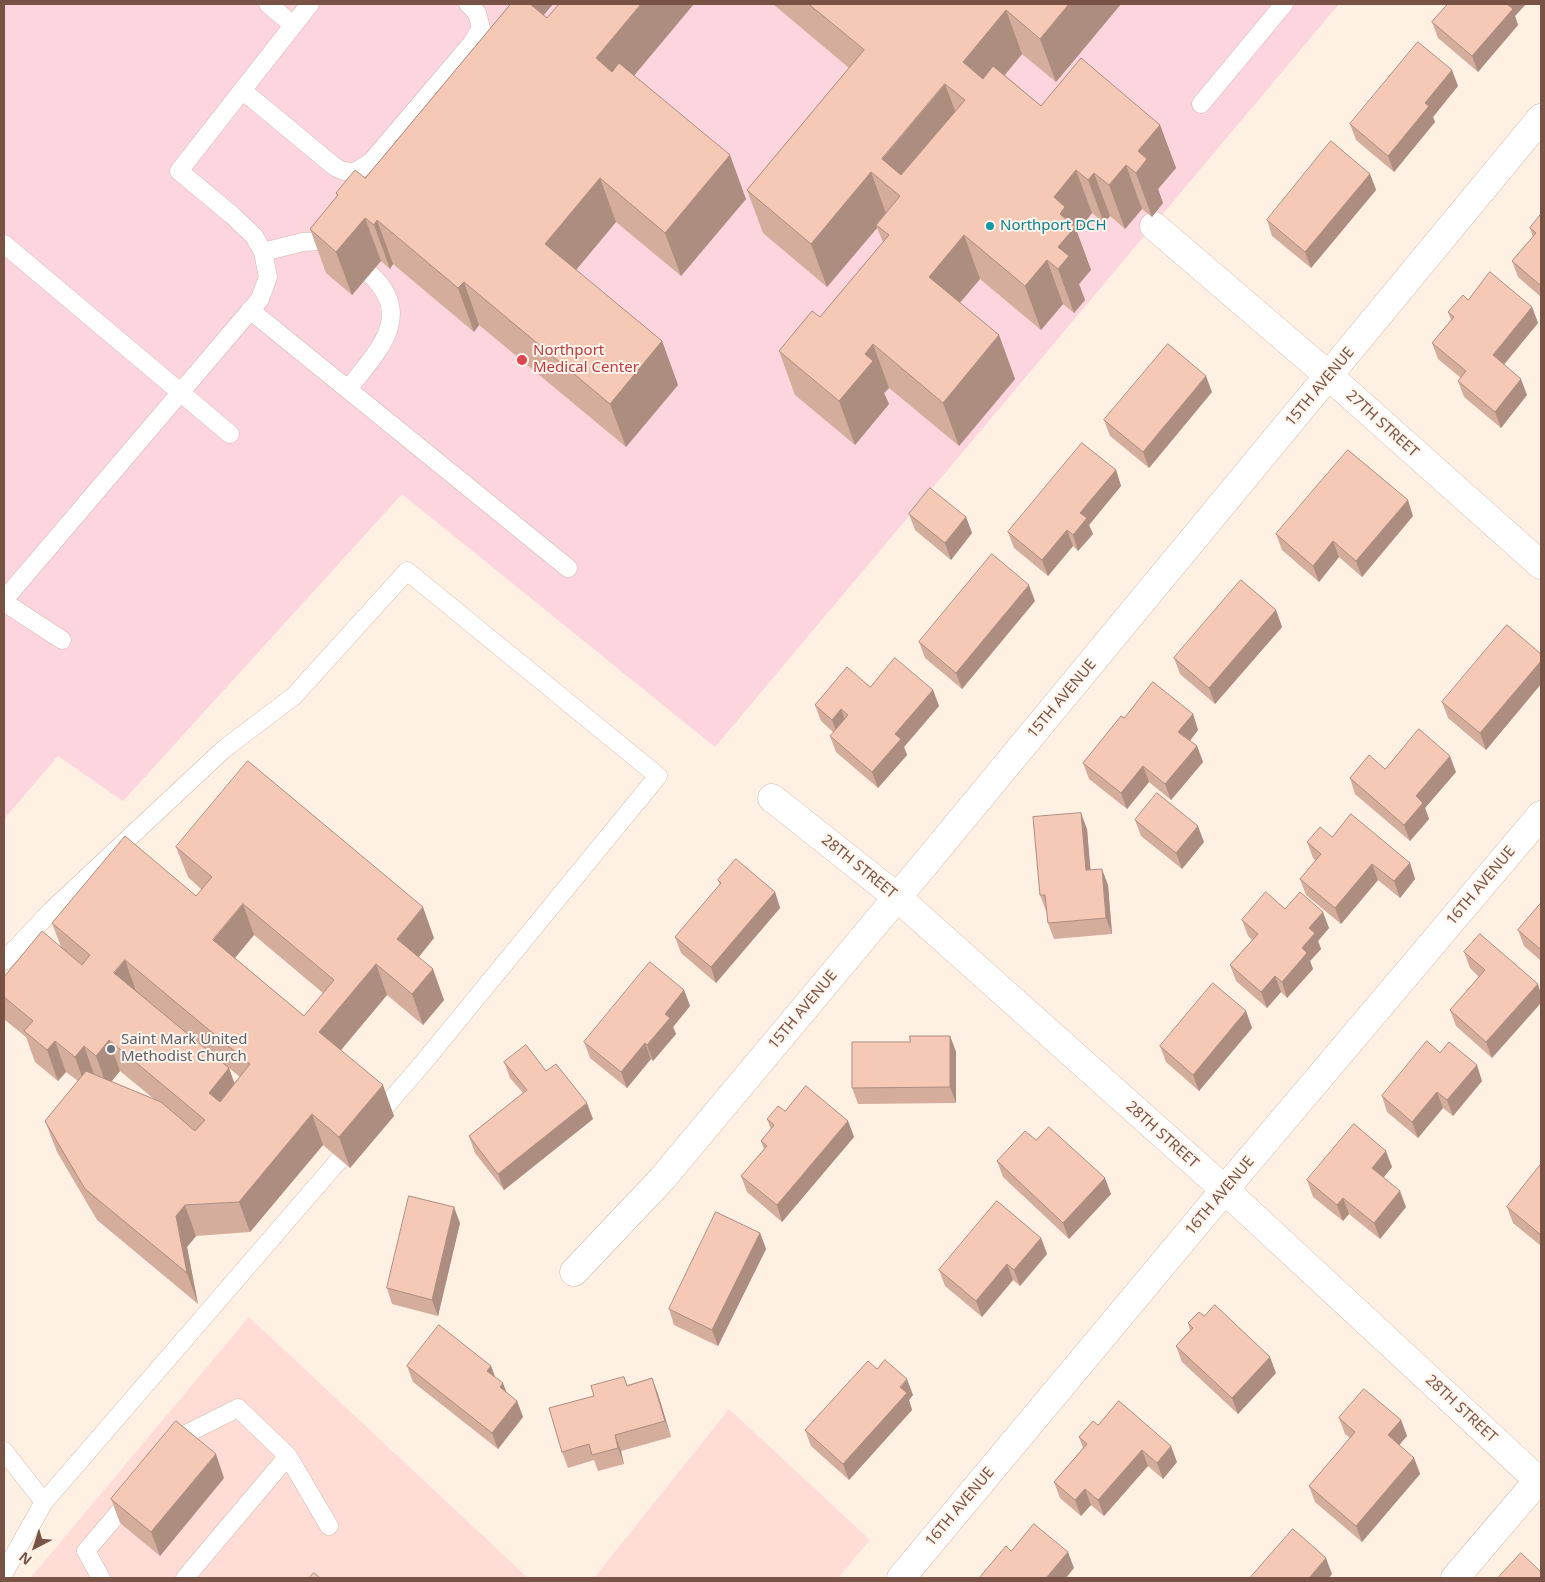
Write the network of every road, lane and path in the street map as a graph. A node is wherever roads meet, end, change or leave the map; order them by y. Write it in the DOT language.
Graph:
graph roads {
  1 [pos="268,4"];
  2 [pos="310,4"];
  3 [pos="468,4"];
  4 [pos="1284,4"];
  5 [pos="293,24"];
  6 [pos="242,90"];
  7 [pos="1201,104"];
  8 [pos="1541,118"];
  9 [pos="1154,226"];
  10 [pos="4,244"];
  11 [pos="263,252"];
  12 [pos="343,253"];
  13 [pos="370,274"];
  14 [pos="250,310"];
  15 [pos="1329,376"];
  16 [pos="348,389"];
  17 [pos="180,392"];
  18 [pos="230,434"];
  19 [pos="1541,565"];
  20 [pos="568,568"];
  21 [pos="4,601"];
  22 [pos="62,640"];
  23 [pos="772,798"];
  24 [pos="1541,815"];
  25 [pos="897,897"];
  26 [pos="4,962"];
  27 [pos="384,1108"];
  28 [pos="340,1159"];
  29 [pos="1224,1190"];
  30 [pos="574,1272"];
  31 [pos="4,1451"];
  32 [pos="288,1456"];
  33 [pos="161,1464"];
  34 [pos="1540,1480"];
  35 [pos="142,1485"];
  36 [pos="44,1502"];
  37 [pos="329,1526"];
  38 [pos="4,1573"];
  39 [pos="101,1578"];
  40 [pos="186,1578"];
  41 [pos="900,1578"];
  42 [pos="1455,1578"];
  1 -- 5 [label="lane"];
  2 -- 5 [label="lane"];
  3 -- 6 [label="lane"];
  4 -- 7 [label="lane"];
  5 -- 6 [label="lane"];
  6 -- 11 [label="lane"];
  8 -- 15 [label="street, 15TH AVENUE"];
  9 -- 15 [label="street, 27TH STREET"];
  10 -- 17 [label="lane"];
  11 -- 12 [label="lane"];
  11 -- 14 [label="lane"];
  13 -- 16 [label="lane"];
  14 -- 16 [label="lane"];
  14 -- 17 [label="lane"];
  15 -- 19 [label="street, 27TH STREET"];
  15 -- 25 [label="street, 15TH AVENUE"];
  16 -- 20 [label="lane"];
  17 -- 18 [label="lane"];
  17 -- 21 [label="lane"];
  21 -- 22 [label="lane"];
  23 -- 25 [label="street, 28TH STREET"];
  24 -- 29 [label="street, 16TH AVENUE"];
  25 -- 29 [label="street, 28TH STREET"];
  25 -- 30 [label="street, 15TH AVENUE"];
  26 -- 27 [label="lane"];
  28 -- 36 [label="lane"];
  29 -- 34 [label="street, 28TH STREET"];
  29 -- 41 [label="street, 16TH AVENUE"];
  31 -- 36 [label="lane"];
  32 -- 33 [label="lane"];
  32 -- 37 [label="lane"];
  32 -- 40 [label="lane"];
  34 -- 42 [label="street"];
  35 -- 39 [label="lane"];
  36 -- 38 [label="lane"];
}
